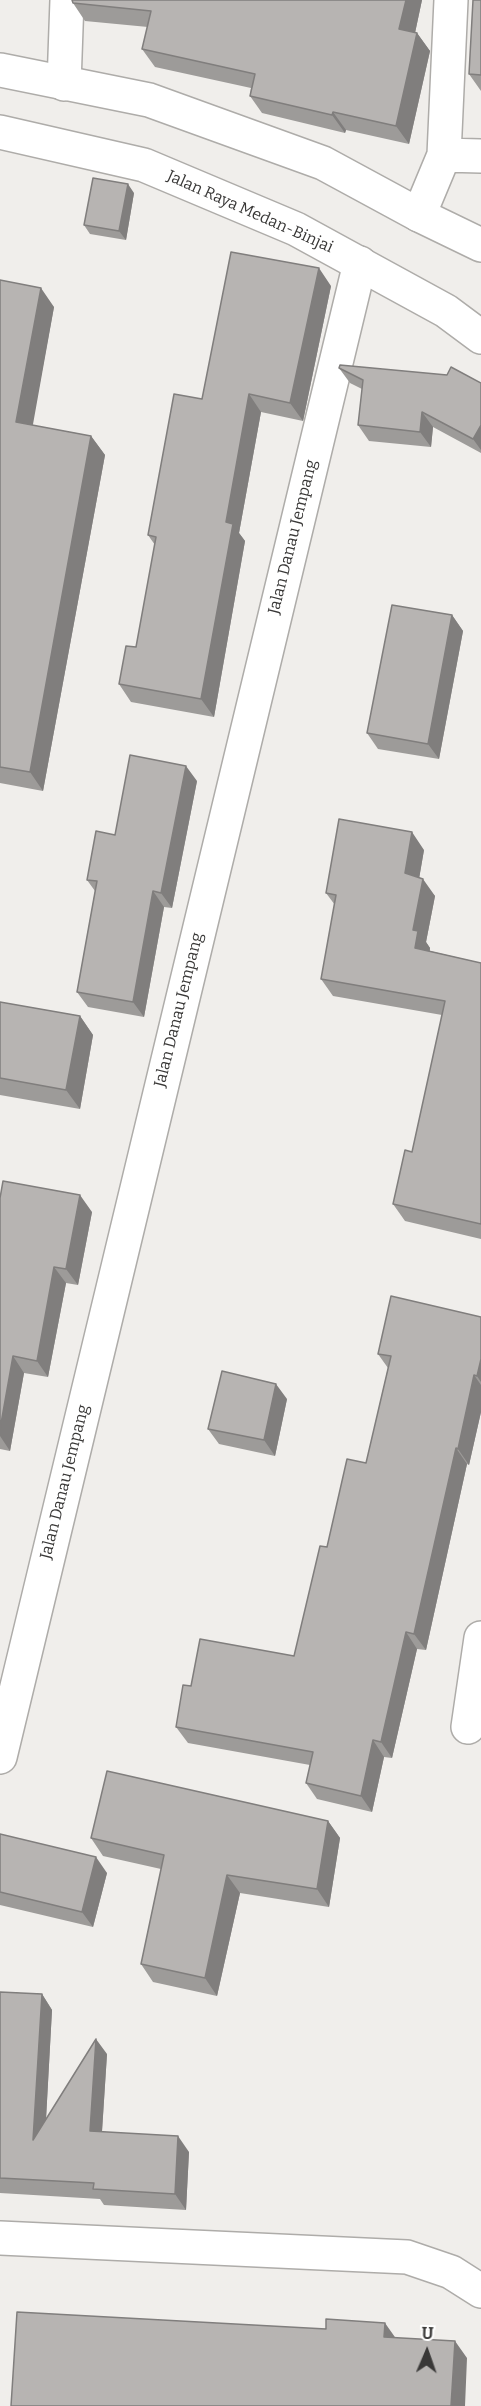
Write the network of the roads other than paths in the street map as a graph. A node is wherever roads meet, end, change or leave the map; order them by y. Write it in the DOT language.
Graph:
graph roads {
  1 [pos="68,0"];
  2 [pos="451,0"];
  3 [pos="0,70"];
  4 [pos="64,84"];
  5 [pos="0,132"];
  6 [pos="444,155"];
  7 [pos="481,156"];
  8 [pos="419,215"];
  9 [pos="481,245"];
  10 [pos="360,262"];
  11 [pos="481,337"];
  12 [pos="481,1638"];
  13 [pos="468,1727"];
  14 [pos="0,1757"];
  15 [pos="0,2238"];
  16 [pos="481,2291"];
  1 -- 4 [label="street"];
  2 -- 6 [label="street"];
  3 -- 4 [label="street"];
  4 -- 8 [label="street"];
  5 -- 10 [label="street, Jalan Raya Medan-Binjai"];
  6 -- 7 [label="street"];
  6 -- 8 [label="street"];
  8 -- 9 [label="street"];
  10 -- 11 [label="street, Jalan Raya Medan-Binjai"];
  10 -- 14 [label="street, Jalan Danau Jempang"];
  12 -- 13 [label="street"];
  15 -- 16 [label="street"];
}
